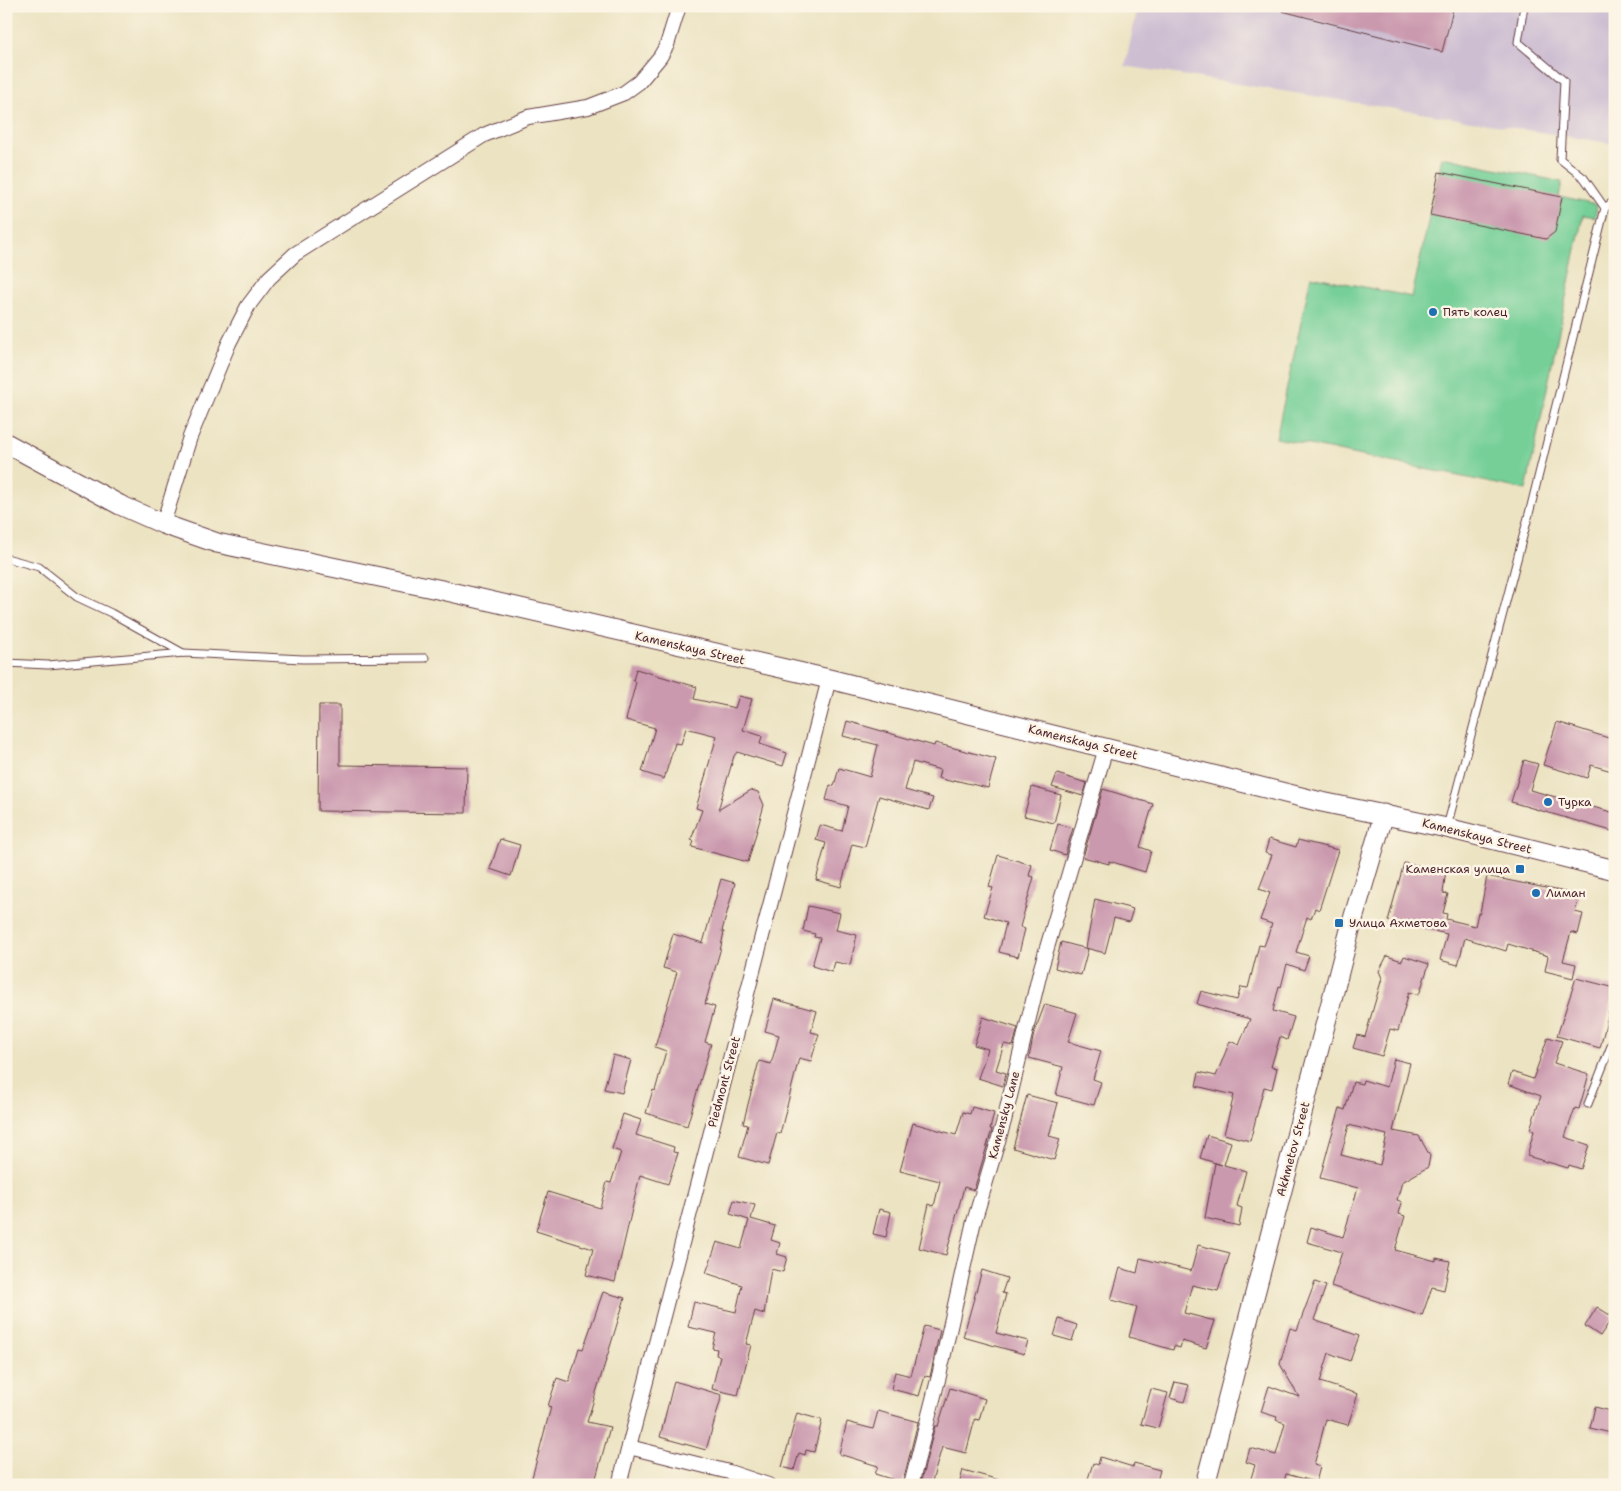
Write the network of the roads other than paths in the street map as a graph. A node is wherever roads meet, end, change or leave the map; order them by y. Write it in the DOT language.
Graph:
graph roads {
  1 [pos="679,6"];
  2 [pos="1524,6"];
  3 [pos="1615,200"];
  4 [pos="1605,208"];
  5 [pos="6,442"];
  6 [pos="163,524"];
  7 [pos="6,558"];
  8 [pos="184,653"];
  9 [pos="425,658"];
  10 [pos="6,664"];
  11 [pos="830,680"];
  12 [pos="1106,748"];
  13 [pos="1384,814"];
  14 [pos="1446,828"];
  15 [pos="1615,870"];
  16 [pos="1615,1036"];
  17 [pos="1588,1104"];
  18 [pos="629,1447"];
  19 [pos="619,1485"];
  20 [pos="768,1485"];
  21 [pos="910,1485"];
  22 [pos="1204,1485"];
  1 -- 6 [label="street"];
  2 -- 4 [label="lane"];
  3 -- 4 [label="lane"];
  4 -- 14 [label="lane"];
  5 -- 6 [label="street, Kamenskaya Street"];
  6 -- 11 [label="street, Kamenskaya Street"];
  7 -- 8 [label="lane"];
  8 -- 9 [label="lane"];
  8 -- 10 [label="lane"];
  11 -- 12 [label="street, Kamenskaya Street"];
  11 -- 18 [label="street, Piedmont Street"];
  12 -- 13 [label="street, Kamenskaya Street"];
  12 -- 21 [label="street, Kamensky Lane"];
  13 -- 14 [label="street, Kamenskaya Street"];
  13 -- 22 [label="street, Akhmetov Street"];
  14 -- 15 [label="street, Kamenskaya Street"];
  16 -- 17 [label="lane"];
  18 -- 19 [label="street, Piedmont Street"];
  18 -- 20 [label="street"];
}
